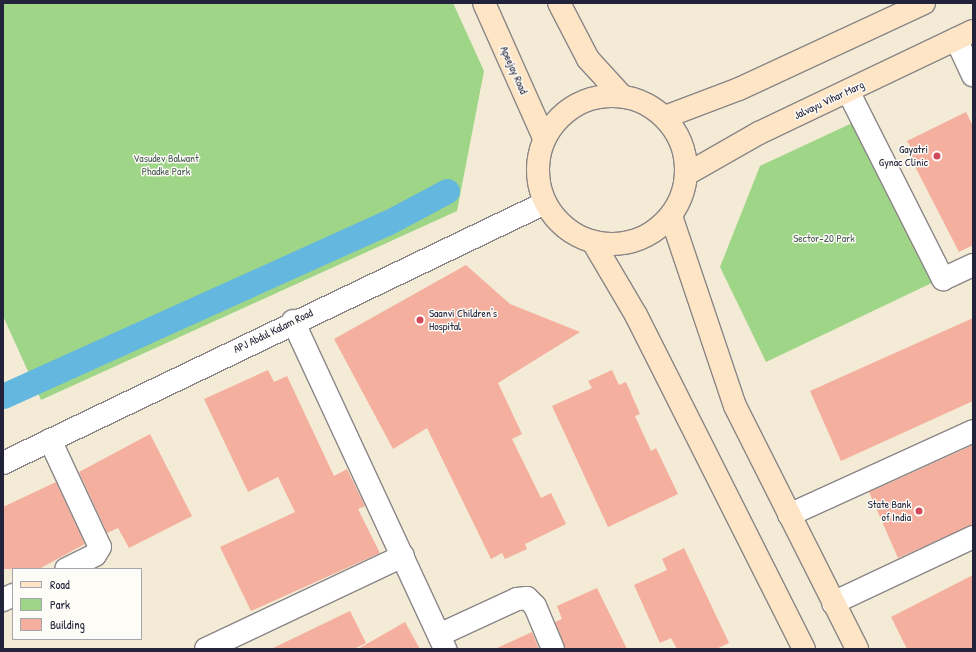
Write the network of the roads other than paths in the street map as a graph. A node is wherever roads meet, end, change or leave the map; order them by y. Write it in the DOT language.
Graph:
graph roads {
  1 [pos="484,3"];
  2 [pos="559,3"];
  3 [pos="924,3"];
  4 [pos="965,35"];
  5 [pos="973,75"];
  6 [pos="848,91"];
  7 [pos="621,95"];
  8 [pos="665,117"];
  9 [pos="544,138"];
  10 [pos="687,174"];
  11 [pos="545,203"];
  12 [pos="671,216"];
  13 [pos="593,242"];
  14 [pos="973,265"];
  15 [pos="293,322"];
  16 [pos="973,431"];
  17 [pos="50,440"];
  18 [pos="3,464"];
  19 [pos="789,515"];
  20 [pos="973,537"];
  21 [pos="403,556"];
  22 [pos="68,568"];
  23 [pos="12,596"];
  24 [pos="3,600"];
  25 [pos="833,603"];
  26 [pos="442,642"];
  27 [pos="206,649"];
  28 [pos="553,649"];
  29 [pos="804,649"];
  30 [pos="857,649"];
  1 -- 9 [label="main road, Apeejay Road"];
  2 -- 7 [label="main road"];
  3 -- 8 [label="main road"];
  4 -- 5 [label="street"];
  4 -- 6 [label="main road, Jalvayu Vihar Marg"];
  6 -- 10 [label="main road, Jalvayu Vihar Marg"];
  6 -- 14 [label="street"];
  7 -- 8 [label="main road"];
  7 -- 9 [label="main road"];
  8 -- 10 [label="main road"];
  9 -- 11 [label="main road"];
  10 -- 12 [label="main road"];
  11 -- 13 [label="main road"];
  11 -- 15 [label="street, APJ Abdul Kalam Road"];
  12 -- 13 [label="main road"];
  12 -- 19 [label="main road"];
  13 -- 29 [label="main road"];
  15 -- 17 [label="street, APJ Abdul Kalam Road"];
  15 -- 21 [label="street"];
  16 -- 19 [label="street"];
  17 -- 18 [label="street, APJ Abdul Kalam Road"];
  17 -- 22 [label="street"];
  19 -- 25 [label="main road"];
  20 -- 25 [label="street"];
  21 -- 26 [label="street"];
  21 -- 27 [label="street"];
  23 -- 24 [label="street"];
  25 -- 30 [label="main road"];
  26 -- 28 [label="street"];
}
